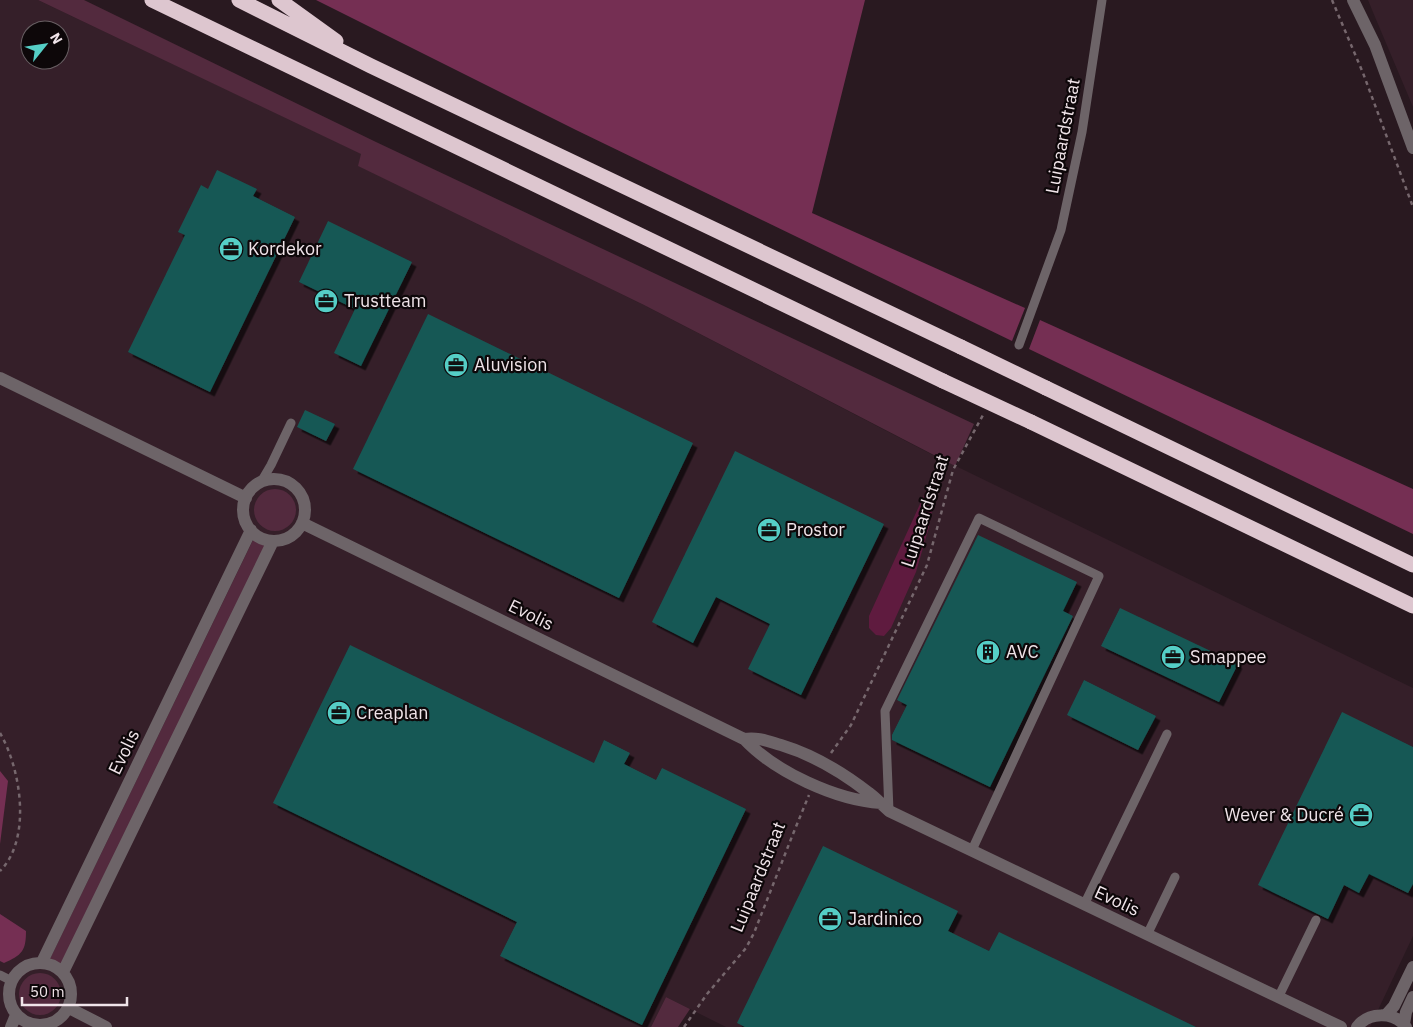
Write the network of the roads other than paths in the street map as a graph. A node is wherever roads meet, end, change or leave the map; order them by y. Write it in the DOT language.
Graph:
graph roads {
  1 [pos="146,0"];
  2 [pos="152,0"];
  3 [pos="239,0"];
  4 [pos="279,0"];
  5 [pos="1102,0"];
  6 [pos="1353,0"];
  7 [pos="173,10"];
  8 [pos="371,66"];
  9 [pos="1413,148"];
  10 [pos="1019,345"];
  11 [pos="0,378"];
  12 [pos="291,423"];
  13 [pos="261,482"];
  14 [pos="246,498"];
  15 [pos="302,523"];
  16 [pos="251,530"];
  17 [pos="273,541"];
  18 [pos="1413,565"];
  19 [pos="1413,606"];
  20 [pos="1167,734"];
  21 [pos="744,738"];
  22 [pos="885,807"];
  23 [pos="972,850"];
  24 [pos="1174,877"];
  25 [pos="1084,905"];
  26 [pos="1316,920"];
  27 [pos="1147,935"];
  28 [pos="42,962"];
  29 [pos="1413,967"];
  30 [pos="63,972"];
  31 [pos="6,978"];
  32 [pos="1413,997"];
  33 [pos="1278,998"];
  34 [pos="69,1008"];
  35 [pos="16,1015"];
  36 [pos="1386,1015"];
  37 [pos="37,1026"];
  38 [pos="1405,1026"];
  39 [pos="11,1027"];
  40 [pos="106,1027"];
  41 [pos="1341,1027"];
  42 [pos="1357,1027"];
  1 -- 7 [label="highway"];
  2 -- 7 [label="highway"];
  3 -- 8 [label="highway"];
  4 -- 8 [label="highway"];
  5 -- 10 [label="lane, Luipaardstraat"];
  6 -- 9 [label="street"];
  7 -- 19 [label="highway, bridge"];
  8 -- 18 [label="highway, bridge"];
  11 -- 14 [label="street"];
  12 -- 13 [label="lane"];
  13 -- 14 [label="street"];
  13 -- 15 [label="street"];
  14 -- 16 [label="street"];
  15 -- 17 [label="street"];
  15 -- 21 [label="street, Evolis"];
  16 -- 17 [label="street"];
  16 -- 28 [label="street, Evolis"];
  17 -- 30 [label="street"];
  20 -- 25 [label="lane"];
  21 -- 22 [label="street, Evolis"];
  21 -- 22 [label="street, Evolis"];
  22 -- 23 [label="street, Evolis"];
  22 -- 23 [label="lane"];
  23 -- 25 [label="street, Evolis"];
  24 -- 27 [label="lane"];
  25 -- 27 [label="street, Evolis"];
  26 -- 33 [label="lane"];
  27 -- 33 [label="street, Evolis"];
  28 -- 30 [label="street"];
  28 -- 31 [label="street"];
  29 -- 36 [label="street"];
  30 -- 34 [label="street"];
  31 -- 35 [label="street"];
  32 -- 38 [label="street"];
  33 -- 41 [label="street, Evolis"];
  34 -- 37 [label="street"];
  34 -- 40 [label="street"];
  35 -- 37 [label="street"];
  35 -- 39 [label="street"];
  36 -- 38 [label="street"];
  36 -- 42 [label="street"];
}
